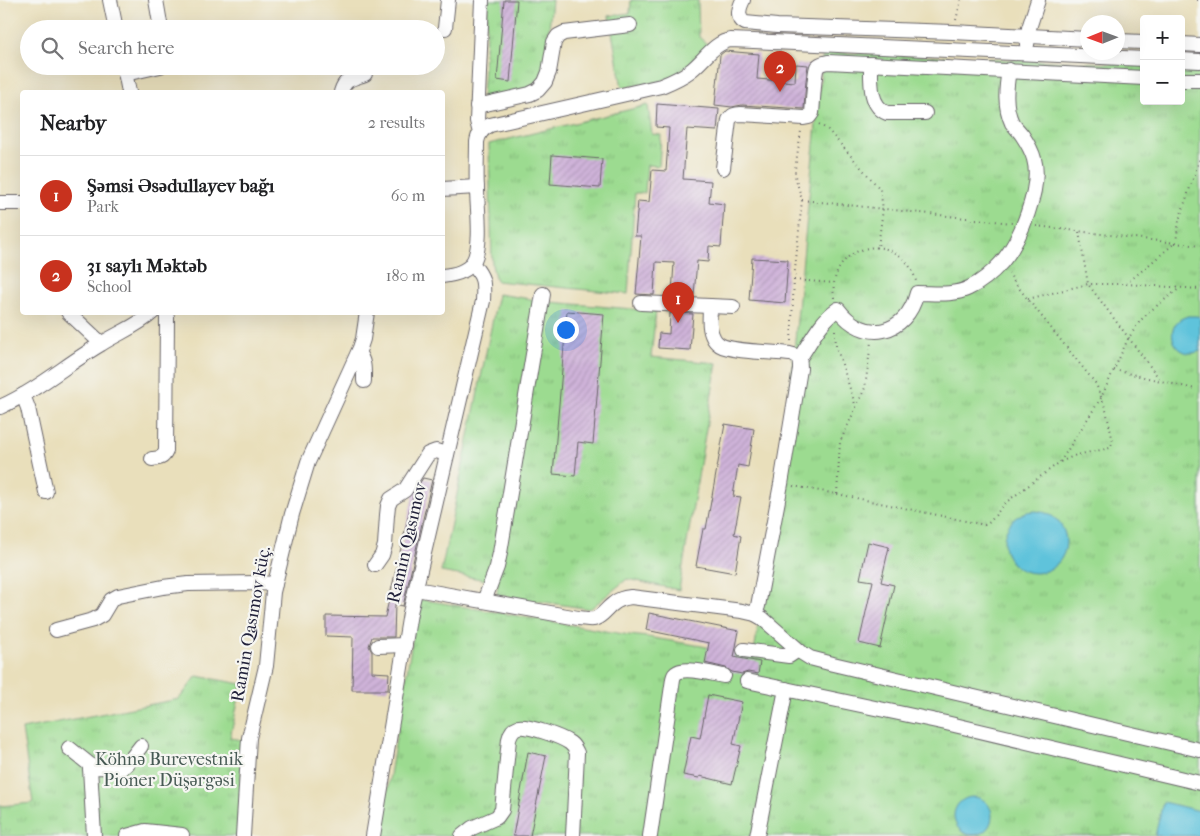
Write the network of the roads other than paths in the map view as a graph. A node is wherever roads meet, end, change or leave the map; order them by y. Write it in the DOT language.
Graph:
graph roads {
  1 [pos="110,0"];
  2 [pos="156,0"];
  3 [pos="448,0"];
  4 [pos="482,0"];
  5 [pos="743,0"];
  6 [pos="1038,0"];
  7 [pos="114,20"];
  8 [pos="159,20"];
  9 [pos="630,25"];
  10 [pos="445,28"];
  11 [pos="1028,36"];
  12 [pos="1080,39"];
  13 [pos="1125,41"];
  14 [pos="1140,42"];
  15 [pos="1185,44"];
  16 [pos="1200,44"];
  17 [pos="1027,54"];
  18 [pos="1140,59"];
  19 [pos="1185,60"];
  20 [pos="1200,61"];
  21 [pos="871,64"];
  22 [pos="1008,70"];
  23 [pos="126,75"];
  24 [pos="362,75"];
  25 [pos="1140,78"];
  26 [pos="1185,80"];
  27 [pos="1200,80"];
  28 [pos="129,90"];
  29 [pos="342,90"];
  30 [pos="477,106"];
  31 [pos="926,113"];
  32 [pos="480,133"];
  33 [pos="723,168"];
  34 [pos="477,187"];
  35 [pos="445,189"];
  36 [pos="0,203"];
  37 [pos="20,203"];
  38 [pos="472,263"];
  39 [pos="445,276"];
  40 [pos="543,294"];
  41 [pos="641,303"];
  42 [pos="710,306"];
  43 [pos="733,307"];
  44 [pos="71,315"];
  45 [pos="149,315"];
  46 [pos="166,315"];
  47 [pos="367,315"];
  48 [pos="101,344"];
  49 [pos="358,353"];
  50 [pos="795,356"];
  51 [pos="364,381"];
  52 [pos="23,395"];
  53 [pos="0,407"];
  54 [pos="447,454"];
  55 [pos="152,459"];
  56 [pos="46,492"];
  57 [pos="376,565"];
  58 [pos="274,584"];
  59 [pos="416,589"];
  60 [pos="484,601"];
  61 [pos="755,614"];
  62 [pos="56,630"];
  63 [pos="405,645"];
  64 [pos="378,646"];
  65 [pos="744,650"];
  66 [pos="798,650"];
  67 [pos="724,676"];
  68 [pos="747,681"];
  69 [pos="786,689"];
  70 [pos="141,746"];
  71 [pos="69,748"];
  72 [pos="1200,750"];
  73 [pos="90,768"];
  74 [pos="1200,783"];
  75 [pos="135,835"];
  76 [pos="182,835"];
  77 [pos="94,836"];
  78 [pos="243,836"];
  79 [pos="373,836"];
  80 [pos="462,836"];
  81 [pos="573,836"];
  82 [pos="650,836"];
  83 [pos="757,836"];
  1 -- 7 [label="street"];
  2 -- 8 [label="street"];
  3 -- 10 [label="street"];
  4 -- 30 [label="street"];
  5 -- 11 [label="street"];
  6 -- 11 [label="street"];
  9 -- 30 [label="street"];
  11 -- 12 [label="street"];
  11 -- 17 [label="street"];
  13 -- 14 [label="street"];
  15 -- 16 [label="street"];
  17 -- 18 [label="street"];
  17 -- 32 [label="street"];
  19 -- 20 [label="street"];
  21 -- 22 [label="street"];
  21 -- 31 [label="street"];
  21 -- 33 [label="street"];
  22 -- 25 [label="street"];
  22 -- 50 [label="street"];
  23 -- 28 [label="street"];
  24 -- 29 [label="street"];
  26 -- 27 [label="street"];
  30 -- 32 [label="street"];
  32 -- 34 [label="street"];
  34 -- 35 [label="street"];
  34 -- 38 [label="street"];
  36 -- 37 [label="street"];
  38 -- 39 [label="street"];
  38 -- 54 [label="street, Ramin Qasımov"];
  40 -- 60 [label="street"];
  41 -- 42 [label="street"];
  42 -- 43 [label="street"];
  42 -- 50 [label="street"];
  44 -- 48 [label="street"];
  45 -- 48 [label="street"];
  46 -- 55 [label="street"];
  47 -- 49 [label="street, Ramin Qasımov küç."];
  48 -- 52 [label="street"];
  49 -- 51 [label="street"];
  49 -- 58 [label="street, Ramin Qasımov küç."];
  50 -- 61 [label="street"];
  52 -- 53 [label="street"];
  52 -- 56 [label="street"];
  54 -- 57 [label="street"];
  54 -- 59 [label="street, Ramin Qasımov"];
  58 -- 62 [label="street"];
  58 -- 78 [label="street, Ramin Qasımov küç."];
  59 -- 60 [label="street"];
  59 -- 63 [label="street, Ramin Qasımov"];
  60 -- 61 [label="street"];
  61 -- 66 [label="street"];
  63 -- 64 [label="street"];
  63 -- 79 [label="street, Ramin Qasımov"];
  65 -- 66 [label="street"];
  66 -- 72 [label="street"];
  67 -- 82 [label="street"];
  68 -- 69 [label="street"];
  69 -- 74 [label="street"];
  69 -- 83 [label="street"];
  70 -- 73 [label="street"];
  71 -- 73 [label="street"];
  73 -- 77 [label="street"];
  75 -- 76 [label="street"];
  80 -- 81 [label="street"];
}
